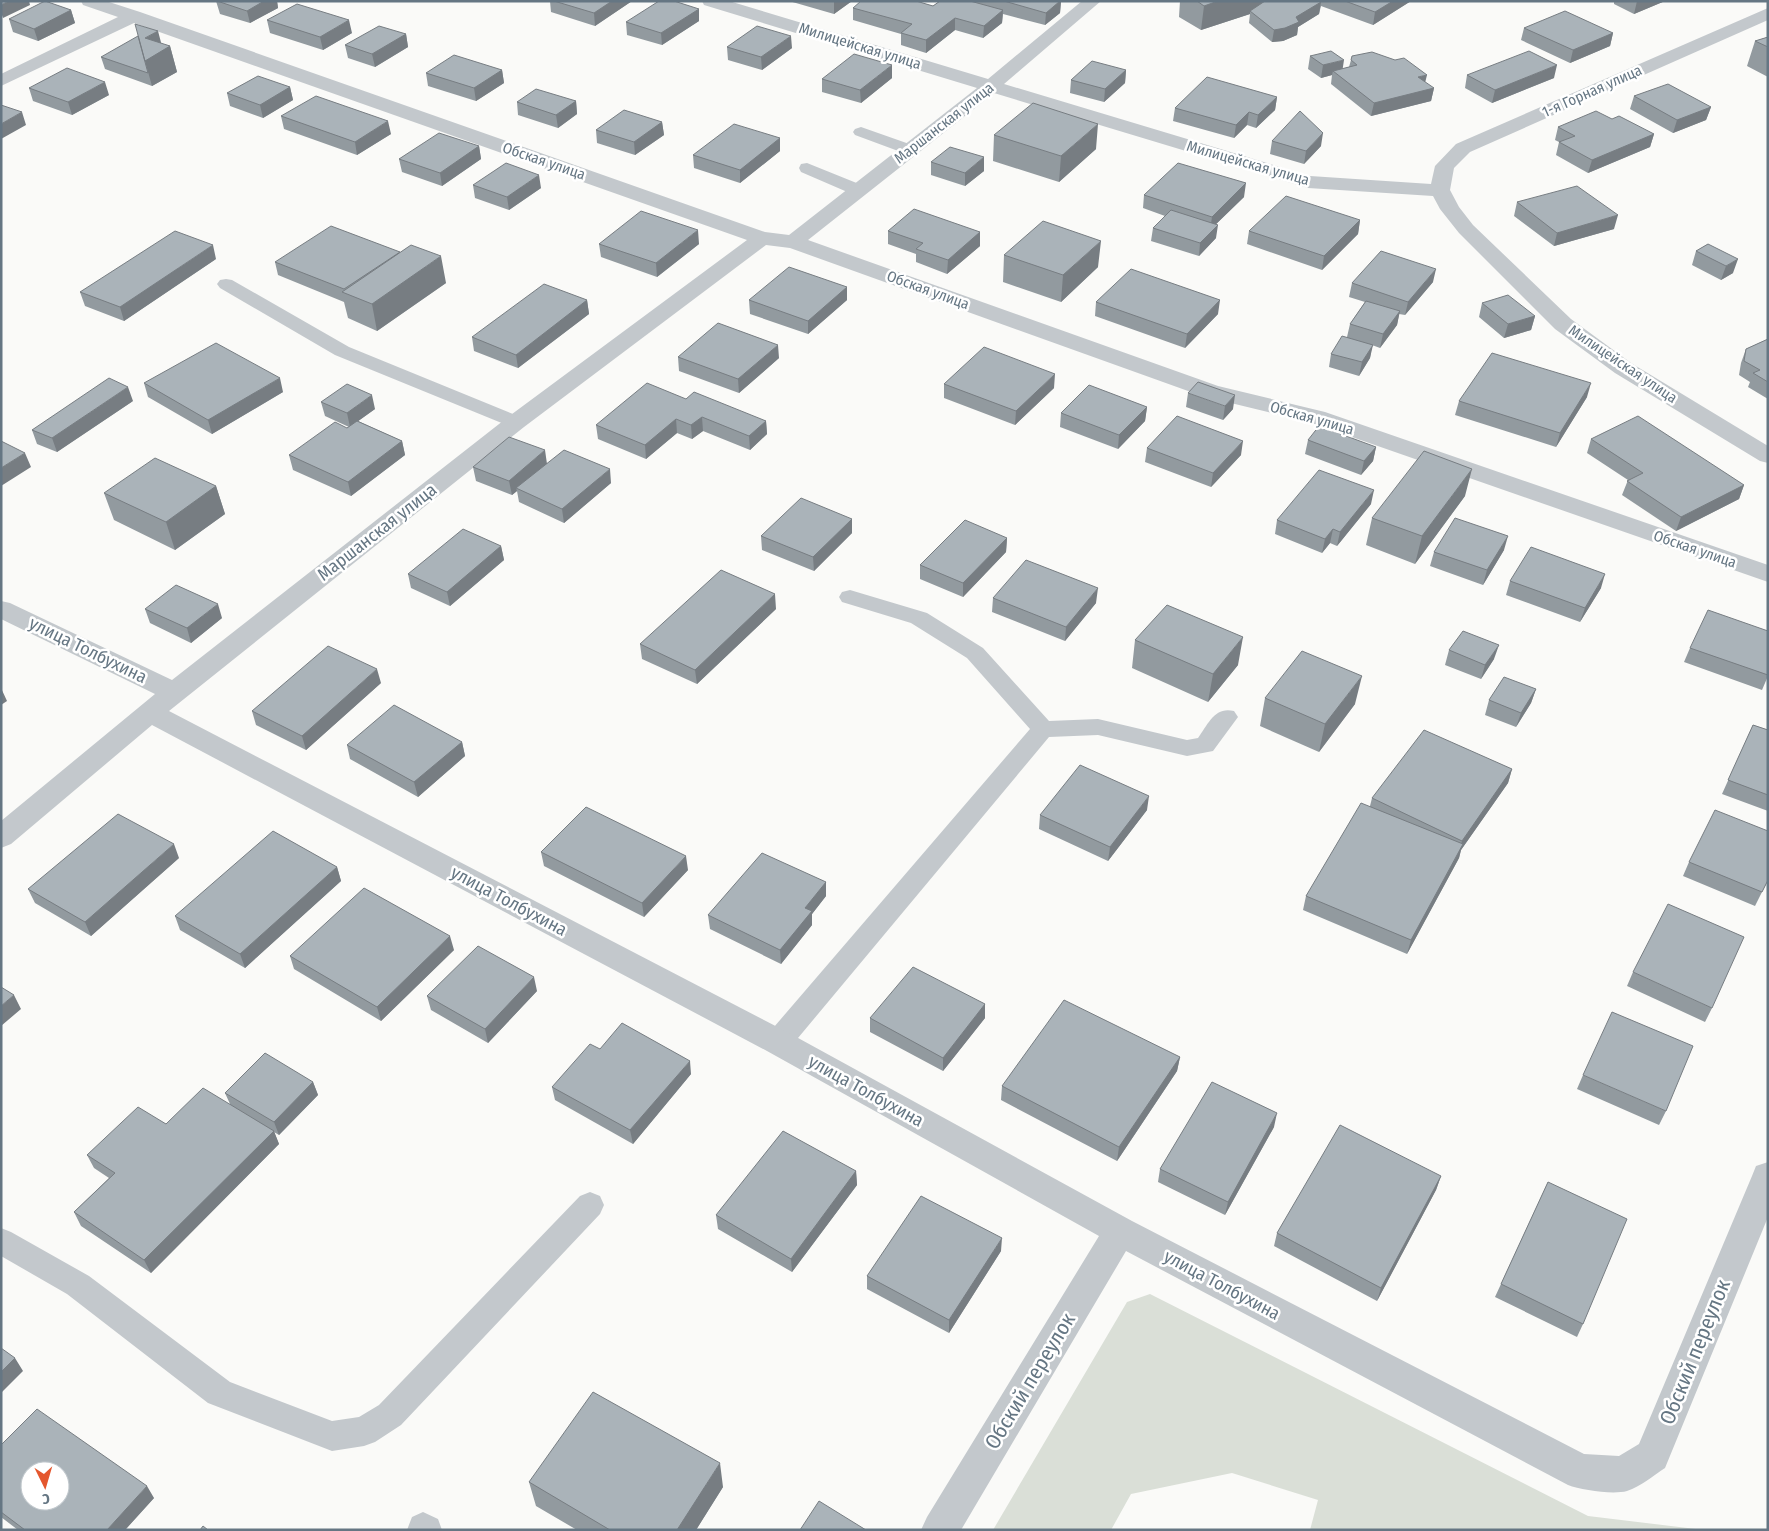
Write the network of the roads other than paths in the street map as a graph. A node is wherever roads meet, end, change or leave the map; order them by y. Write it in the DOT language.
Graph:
graph roads {
  1 [pos="89,1"];
  2 [pos="710,1"];
  3 [pos="1093,1"];
  4 [pos="1768,13"];
  5 [pos="134,16"];
  6 [pos="1,81"];
  7 [pos="991,86"];
  8 [pos="860,132"];
  9 [pos="909,150"];
  10 [pos="807,168"];
  11 [pos="858,190"];
  12 [pos="1440,190"];
  13 [pos="762,238"];
  14 [pos="792,242"];
  15 [pos="226,284"];
  16 [pos="516,422"];
  17 [pos="1768,456"];
  18 [pos="1768,574"];
  19 [pos="850,597"];
  20 [pos="1,609"];
  21 [pos="174,692"];
  22 [pos="150,713"];
  23 [pos="1226,716"];
  24 [pos="1044,729"];
  25 [pos="1,836"];
  26 [pos="778,1042"];
  27 [pos="1768,1176"];
  28 [pos="590,1205"];
  29 [pos="1120,1231"];
  30 [pos="1,1241"];
  31 [pos="1581,1472"];
  32 [pos="940,1530"];
  1 -- 5 [label="street, Обская улица"];
  2 -- 7 [label="street, Милицейская улица"];
  3 -- 7 [label="street, Маршанская улица"];
  4 -- 12 [label="street, 1-я Горная улица"];
  5 -- 6 [label="street"];
  5 -- 13 [label="street, Обская улица"];
  7 -- 9 [label="street, Маршанская улица"];
  7 -- 12 [label="street, Милицейская улица"];
  8 -- 9 [label="lane"];
  9 -- 11 [label="street, Маршанская улица"];
  10 -- 11 [label="lane"];
  11 -- 14 [label="street, Маршанская улица"];
  12 -- 17 [label="street, Милицейская улица"];
  13 -- 14 [label="street, Обская улица"];
  13 -- 16 [label="street, Маршанская улица"];
  14 -- 18 [label="street, Обская улица"];
  15 -- 16 [label="lane"];
  16 -- 21 [label="street, Маршанская улица"];
  19 -- 24 [label="lane"];
  20 -- 21 [label="street, улица Толбухина"];
  21 -- 22 [label="street, Маршанская улица"];
  22 -- 25 [label="street, Маршанская улица"];
  22 -- 26 [label="street, улица Толбухина"];
  23 -- 24 [label="lane"];
  24 -- 26 [label="lane"];
  26 -- 29 [label="street, улица Толбухина"];
  27 -- 31 [label="street, Обский переулок"];
  28 -- 30 [label="lane"];
  29 -- 31 [label="street, улица Толбухина"];
  29 -- 32 [label="street, Обский переулок"];
}
